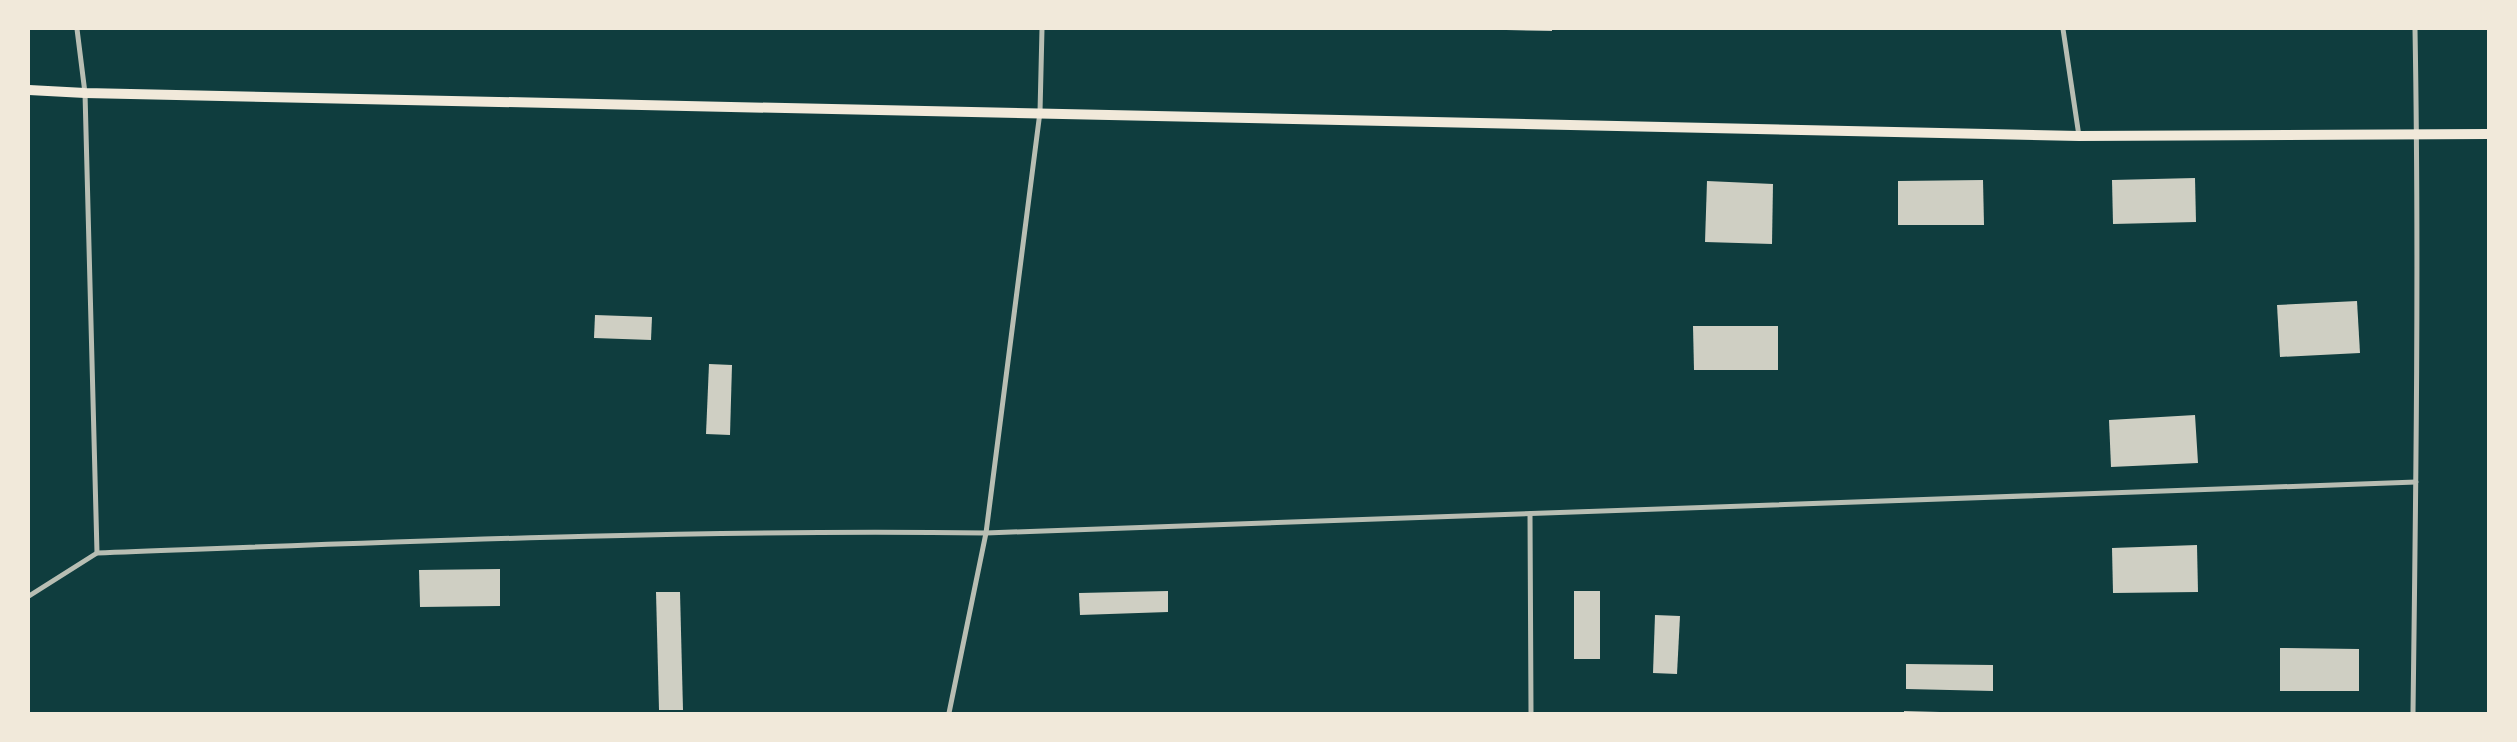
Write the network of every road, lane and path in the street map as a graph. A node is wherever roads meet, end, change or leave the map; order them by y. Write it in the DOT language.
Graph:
graph roads {
  1 [pos="77,29"];
  2 [pos="1042,29"];
  3 [pos="2063,29"];
  4 [pos="2415,29"];
  5 [pos="29,90"];
  6 [pos="85,93"];
  7 [pos="1040,112"];
  8 [pos="2417,133"];
  9 [pos="2488,134"];
  10 [pos="2079,136"];
  11 [pos="2416,482"];
  12 [pos="1530,514"];
  13 [pos="986,533"];
  14 [pos="97,553"];
  15 [pos="29,596"];
  16 [pos="949,713"];
  17 [pos="1531,713"];
  18 [pos="2413,713"];
  1 -- 6 [label="street"];
  2 -- 7 [label="street"];
  3 -- 10 [label="street"];
  4 -- 8 [label="street"];
  5 -- 6 [label="main road"];
  6 -- 7 [label="main road"];
  6 -- 14 [label="street"];
  7 -- 10 [label="main road"];
  7 -- 13 [label="street"];
  8 -- 9 [label="main road"];
  8 -- 10 [label="main road"];
  8 -- 11 [label="street"];
  11 -- 12 [label="street"];
  11 -- 18 [label="street"];
  12 -- 13 [label="street"];
  12 -- 17 [label="street"];
  13 -- 14 [label="street"];
  13 -- 16 [label="street"];
  14 -- 15 [label="street"];
}
